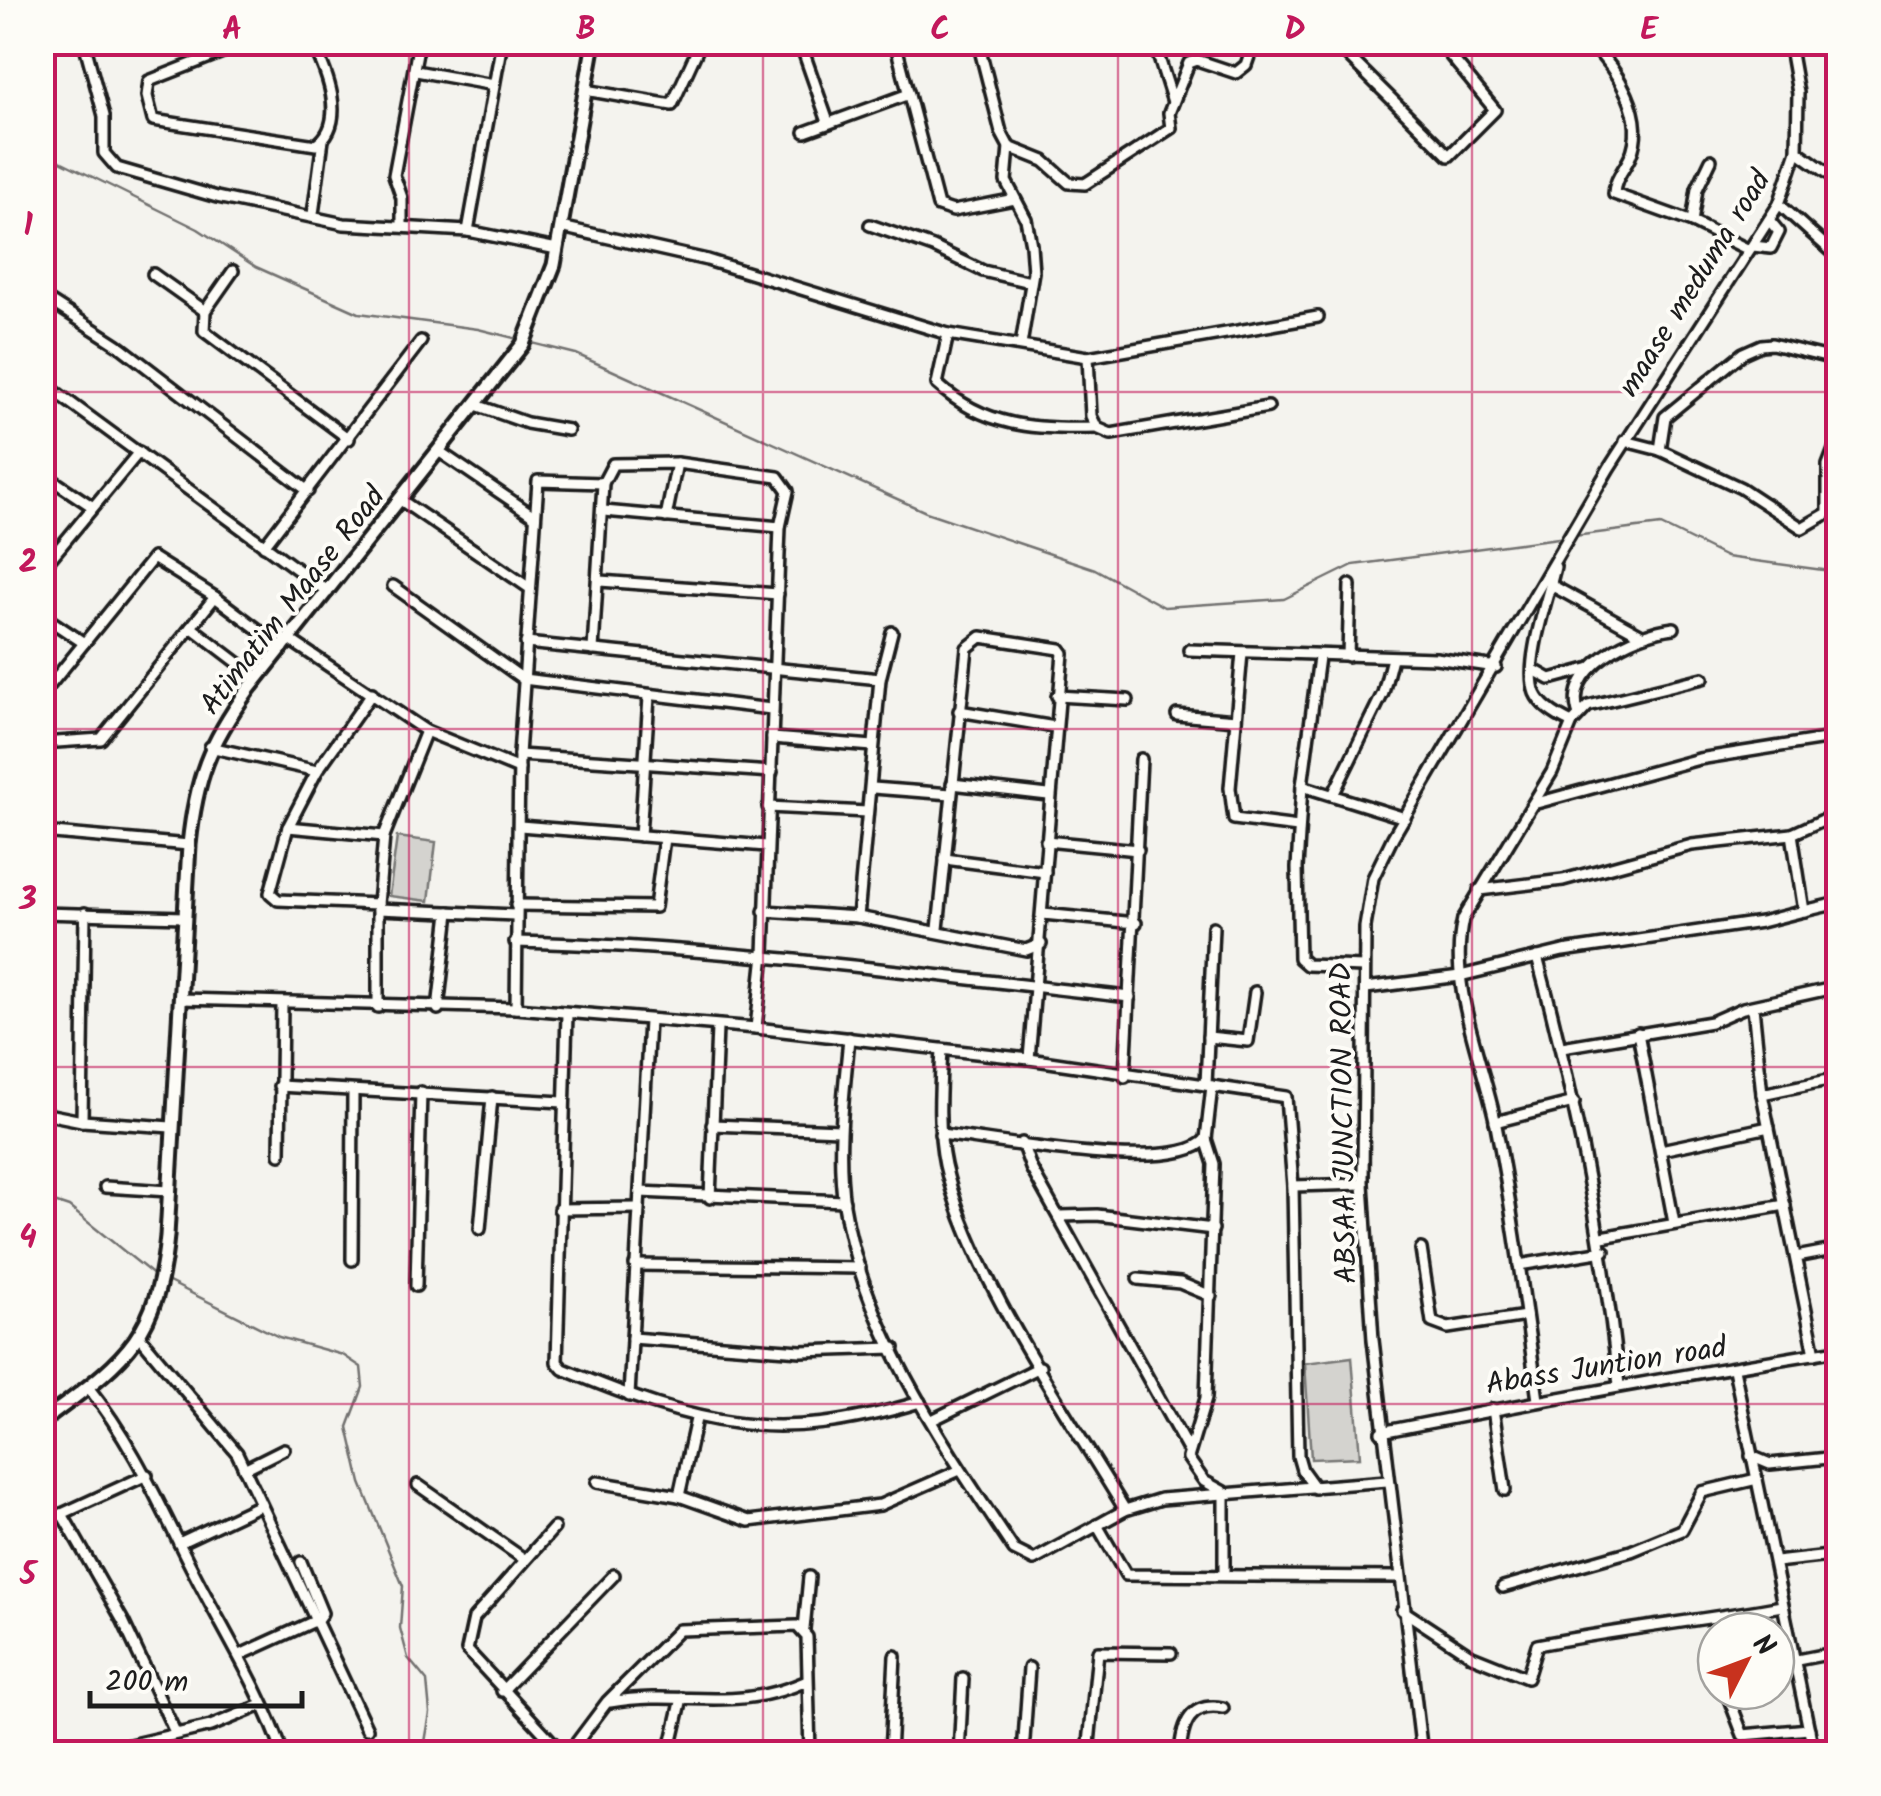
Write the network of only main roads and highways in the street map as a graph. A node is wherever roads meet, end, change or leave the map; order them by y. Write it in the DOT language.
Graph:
graph roads {
  1 [pos="594,42"];
  2 [pos="42,1422"];
  1 -- 2 [label="main road, Atimatim Maase Road"];
}
